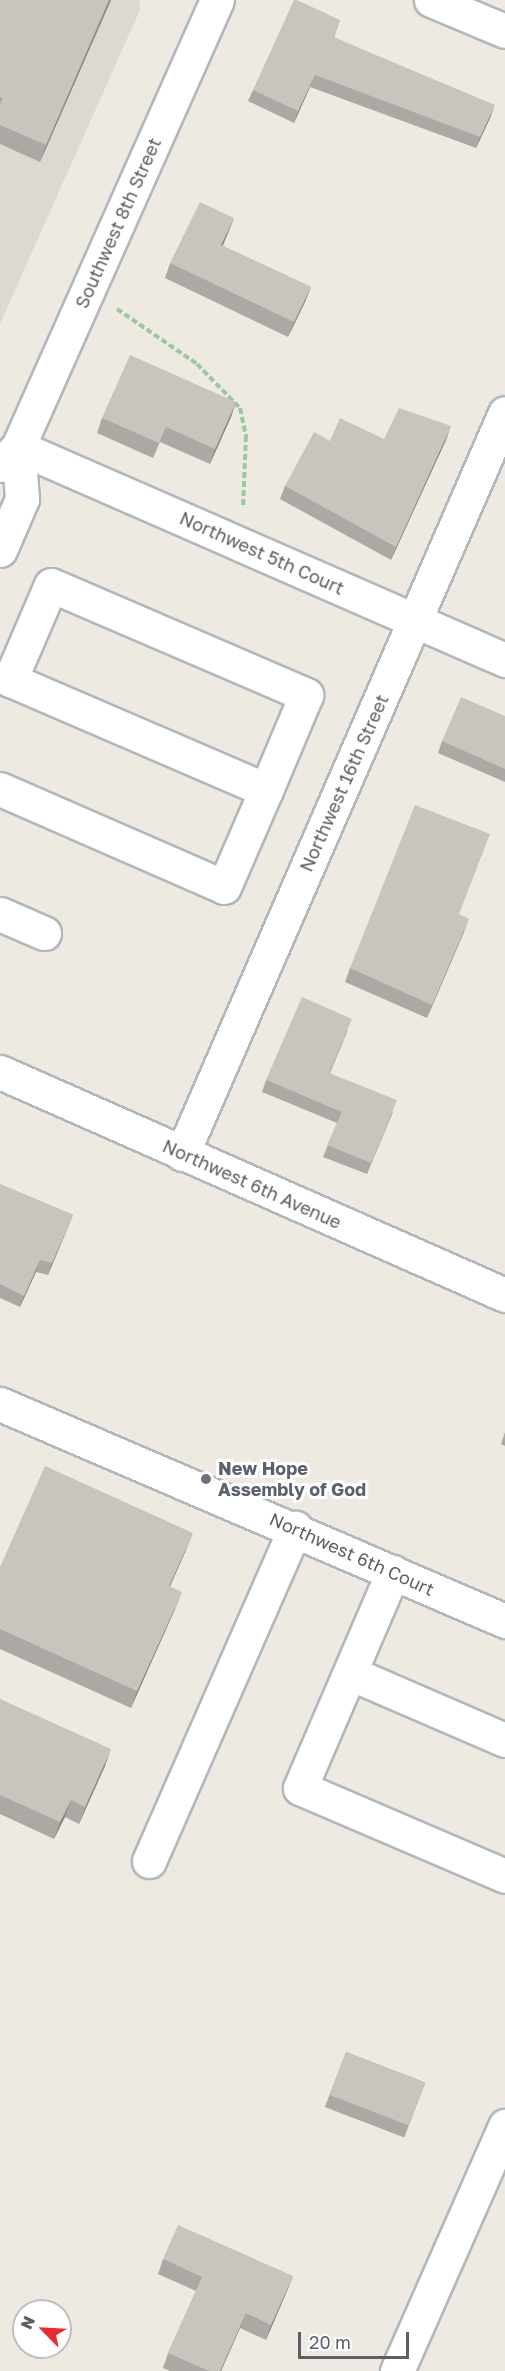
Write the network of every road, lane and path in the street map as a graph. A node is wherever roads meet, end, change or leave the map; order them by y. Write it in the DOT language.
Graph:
graph roads {
  1 [pos="217,0"];
  2 [pos="431,0"];
  3 [pos="505,31"];
  4 [pos="86,292"];
  5 [pos="505,413"];
  6 [pos="9,456"];
  7 [pos="248,547"];
  8 [pos="0,550"];
  9 [pos="415,620"];
  10 [pos="505,660"];
  11 [pos="3,686"];
  12 [pos="0,789"];
  13 [pos="266,790"];
  14 [pos="0,914"];
  15 [pos="44,933"];
  16 [pos="0,1072"];
  17 [pos="182,1154"];
  18 [pos="505,1295"];
  19 [pos="0,1404"];
  20 [pos="294,1528"];
  21 [pos="393,1572"];
  22 [pos="505,1621"];
  23 [pos="350,1673"];
  24 [pos="505,1740"];
  25 [pos="149,1861"];
  26 [pos="505,1876"];
  27 [pos="505,2126"];
  28 [pos="397,2371"];
  1 -- 4 [label="street, Southwest 8th Street"];
  2 -- 3 [label="street"];
  4 -- 6 [label="street, Southwest 8th Street"];
  4 -- 7 [label="path"];
  5 -- 9 [label="street, Northwest 16th Street"];
  6 -- 7 [label="street, Northwest 5th Court"];
  6 -- 8 [label="street, Southwest 8th Street"];
  7 -- 9 [label="street, Northwest 5th Court"];
  9 -- 10 [label="street, Northwest 5th Court"];
  9 -- 17 [label="street, Northwest 16th Street"];
  11 -- 13 [label="street"];
  11 -- 13 [label="street"];
  12 -- 13 [label="street"];
  14 -- 15 [label="street"];
  16 -- 17 [label="street, Northwest 6th Avenue"];
  17 -- 18 [label="street, Northwest 6th Avenue"];
  19 -- 20 [label="street, Northwest 6th Court"];
  20 -- 21 [label="street, Northwest 6th Court"];
  20 -- 25 [label="street"];
  21 -- 22 [label="street, Northwest 6th Court"];
  21 -- 23 [label="street"];
  23 -- 24 [label="street"];
  23 -- 26 [label="street"];
  27 -- 28 [label="street"];
}
